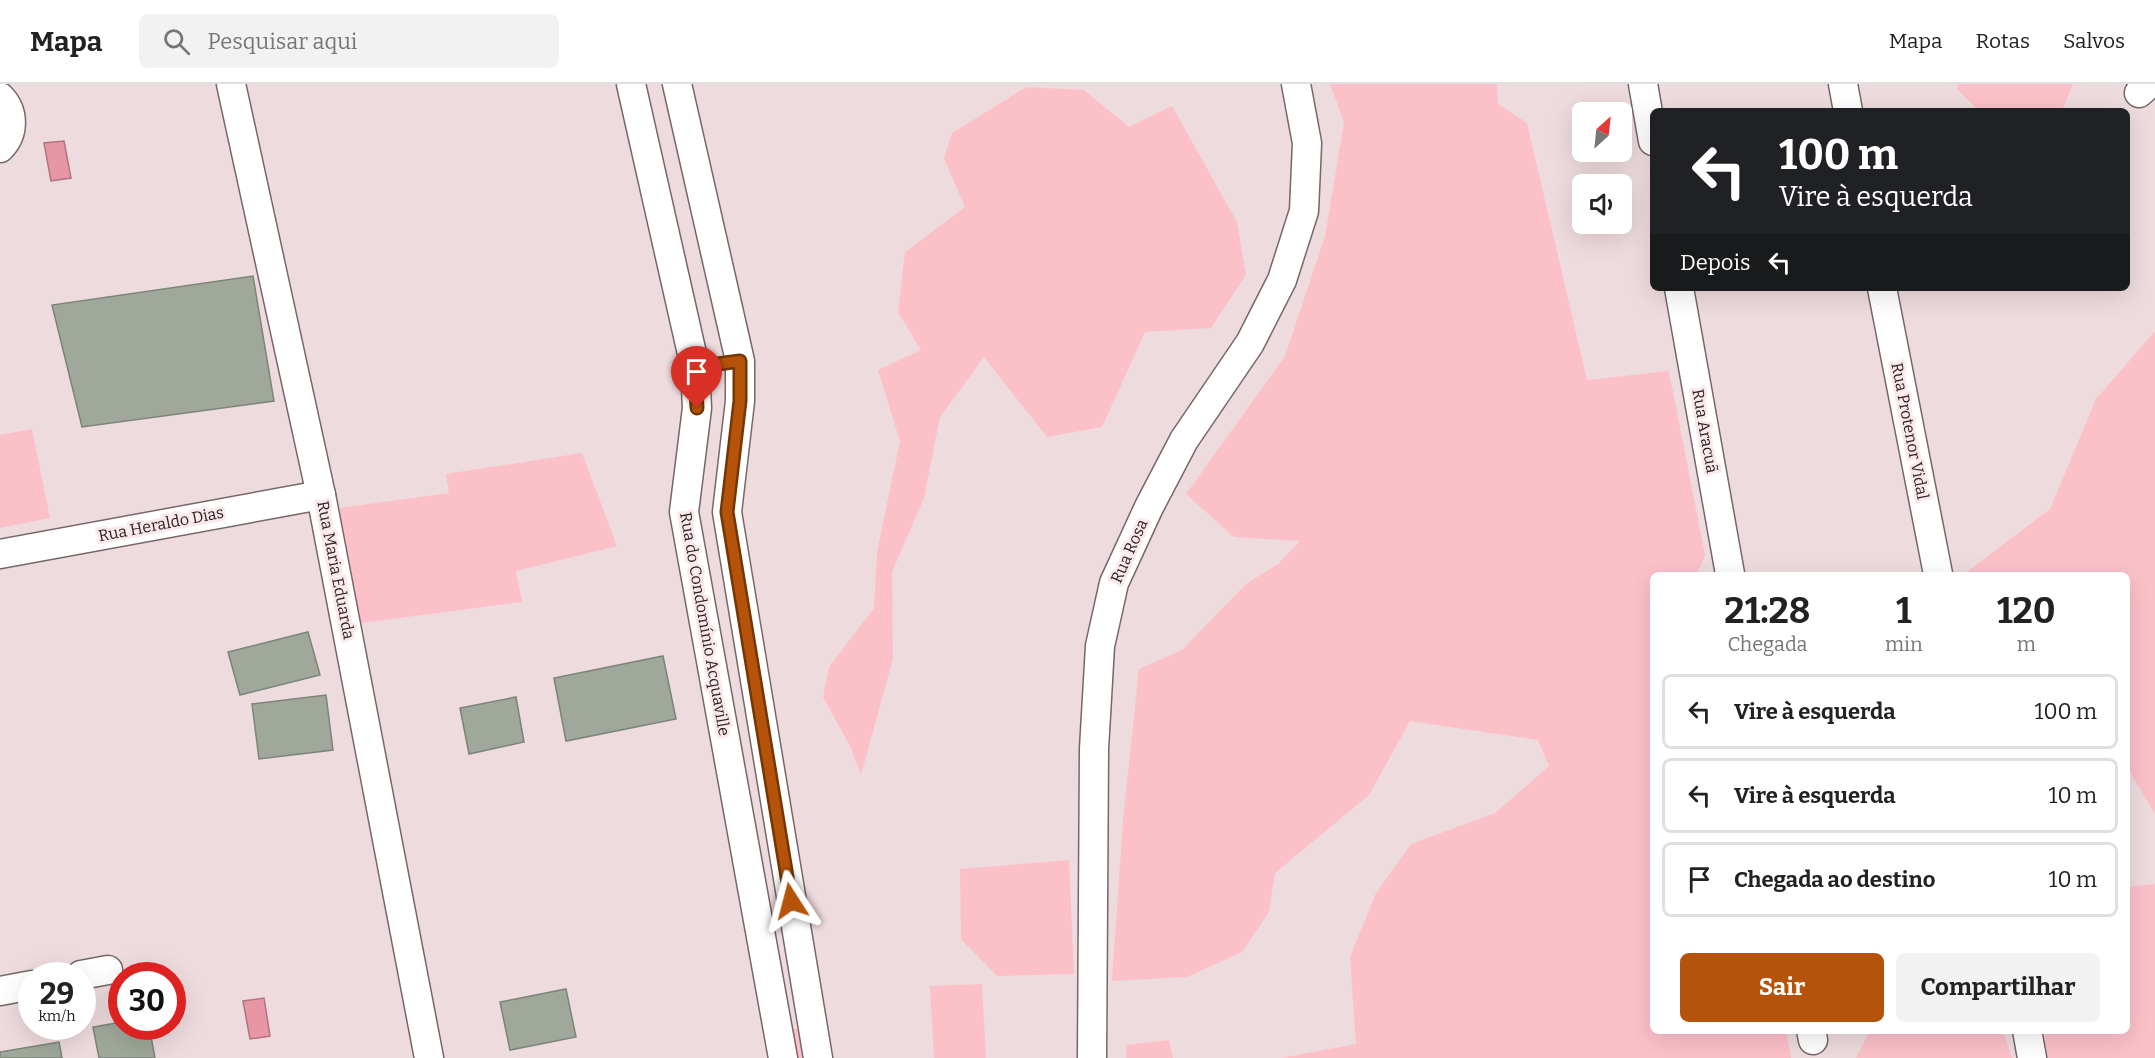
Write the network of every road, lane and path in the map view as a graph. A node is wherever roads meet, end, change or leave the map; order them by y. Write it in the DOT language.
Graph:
graph roads {
  1 [pos="231,84"];
  2 [pos="631,84"];
  3 [pos="1296,84"];
  4 [pos="1643,84"];
  5 [pos="1843,84"];
  6 [pos="0,96"];
  7 [pos="679,97"];
  8 [pos="1847,108"];
  9 [pos="639,120"];
  10 [pos="1650,124"];
  11 [pos="0,148"];
  12 [pos="1680,291"];
  13 [pos="1883,291"];
  14 [pos="740,361"];
  15 [pos="695,367"];
  16 [pos="321,495"];
  17 [pos="0,554"];
  18 [pos="1730,572"];
  19 [pos="1938,572"];
  20 [pos="758,695"];
  21 [pos="718,704"];
  22 [pos="18,988"];
  23 [pos="0,991"];
  24 [pos="809,1015"];
  25 [pos="776,1022"];
  26 [pos="2028,1034"];
  27 [pos="429,1058"];
  28 [pos="783,1058"];
  29 [pos="818,1058"];
  30 [pos="1092,1058"];
  31 [pos="2032,1058"];
  1 -- 16 [label="street, Rua Maria Eduarda"];
  2 -- 9 [label="street, Rua do Condomínio Acquaville"];
  3 -- 30 [label="street, Rua Rosa"];
  4 -- 10 [label="street"];
  5 -- 8 [label="street"];
  6 -- 11 [label="street"];
  7 -- 9 [label="street"];
  7 -- 14 [label="street"];
  9 -- 15 [label="street, Rua do Condomínio Acquaville"];
  12 -- 18 [label="street, Rua Aracuã"];
  13 -- 19 [label="street, Rua Protenor Vidal"];
  14 -- 15 [label="street"];
  14 -- 20 [label="street"];
  15 -- 21 [label="street, Rua do Condomínio Acquaville"];
  16 -- 17 [label="street, Rua Heraldo Dias"];
  16 -- 27 [label="street, Rua Maria Eduarda"];
  20 -- 21 [label="street"];
  20 -- 24 [label="street"];
  21 -- 25 [label="street, Rua do Condomínio Acquaville"];
  22 -- 23 [label="street"];
  24 -- 25 [label="street"];
  24 -- 29 [label="street"];
  25 -- 28 [label="street, Rua do Condomínio Acquaville"];
  26 -- 31 [label="street"];
}
